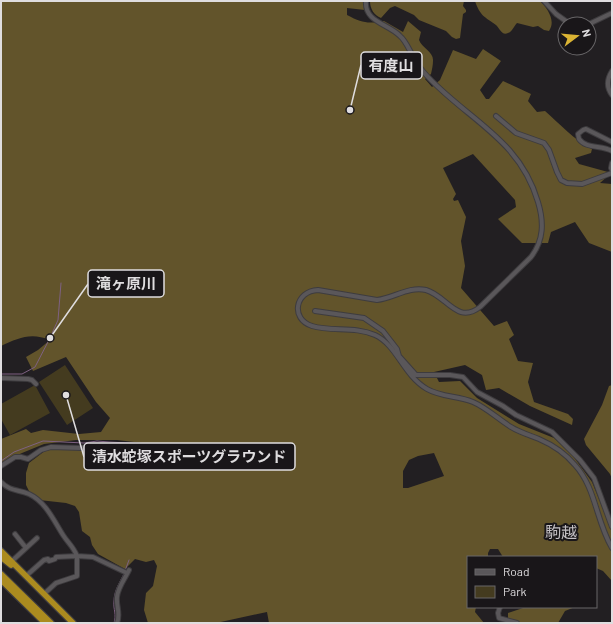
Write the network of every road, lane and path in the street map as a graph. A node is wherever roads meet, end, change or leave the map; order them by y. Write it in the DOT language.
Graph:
graph roads {
  1 [pos="366,1"];
  2 [pos="544,1"];
  3 [pos="612,13"];
  4 [pos="559,16"];
  5 [pos="597,20"];
  6 [pos="612,70"];
  7 [pos="612,95"];
  8 [pos="496,116"];
  9 [pos="612,142"];
  10 [pos="612,151"];
  11 [pos="612,163"];
  12 [pos="612,171"];
  13 [pos="315,311"];
  14 [pos="1,378"];
  15 [pos="36,384"];
  16 [pos="129,448"];
  17 [pos="1,466"];
  18 [pos="1,482"];
  19 [pos="612,527"];
  20 [pos="15,534"];
  21 [pos="37,538"];
  22 [pos="26,548"];
  23 [pos="612,548"];
  24 [pos="1,551"];
  25 [pos="77,556"];
  26 [pos="1,557"];
  27 [pos="12,561"];
  28 [pos="1,574"];
  29 [pos="25,574"];
  30 [pos="1,580"];
  31 [pos="44,594"];
  32 [pos="500,608"];
  33 [pos="45,623"];
  34 [pos="51,623"];
  35 [pos="73,623"];
  36 [pos="117,623"];
  37 [pos="517,623"];
  1 -- 23 [label="street"];
  2 -- 4 [label="street"];
  3 -- 5 [label="street"];
  6 -- 7 [label="street"];
  8 -- 12 [label="street"];
  9 -- 10 [label="street"];
  11 -- 12 [label="street"];
  13 -- 19 [label="street"];
  14 -- 15 [label="street"];
  16 -- 17 [label="street"];
  18 -- 25 [label="street"];
  20 -- 22 [label="street"];
  21 -- 22 [label="street"];
  22 -- 27 [label="street"];
  24 -- 27 [label="highway"];
  25 -- 29 [label="street"];
  25 -- 31 [label="street"];
  25 -- 36 [label="street"];
  26 -- 29 [label="highway"];
  27 -- 29 [label="highway"];
  28 -- 34 [label="highway"];
  29 -- 31 [label="highway"];
  30 -- 33 [label="highway"];
  31 -- 35 [label="highway"];
  32 -- 37 [label="street"];
}
